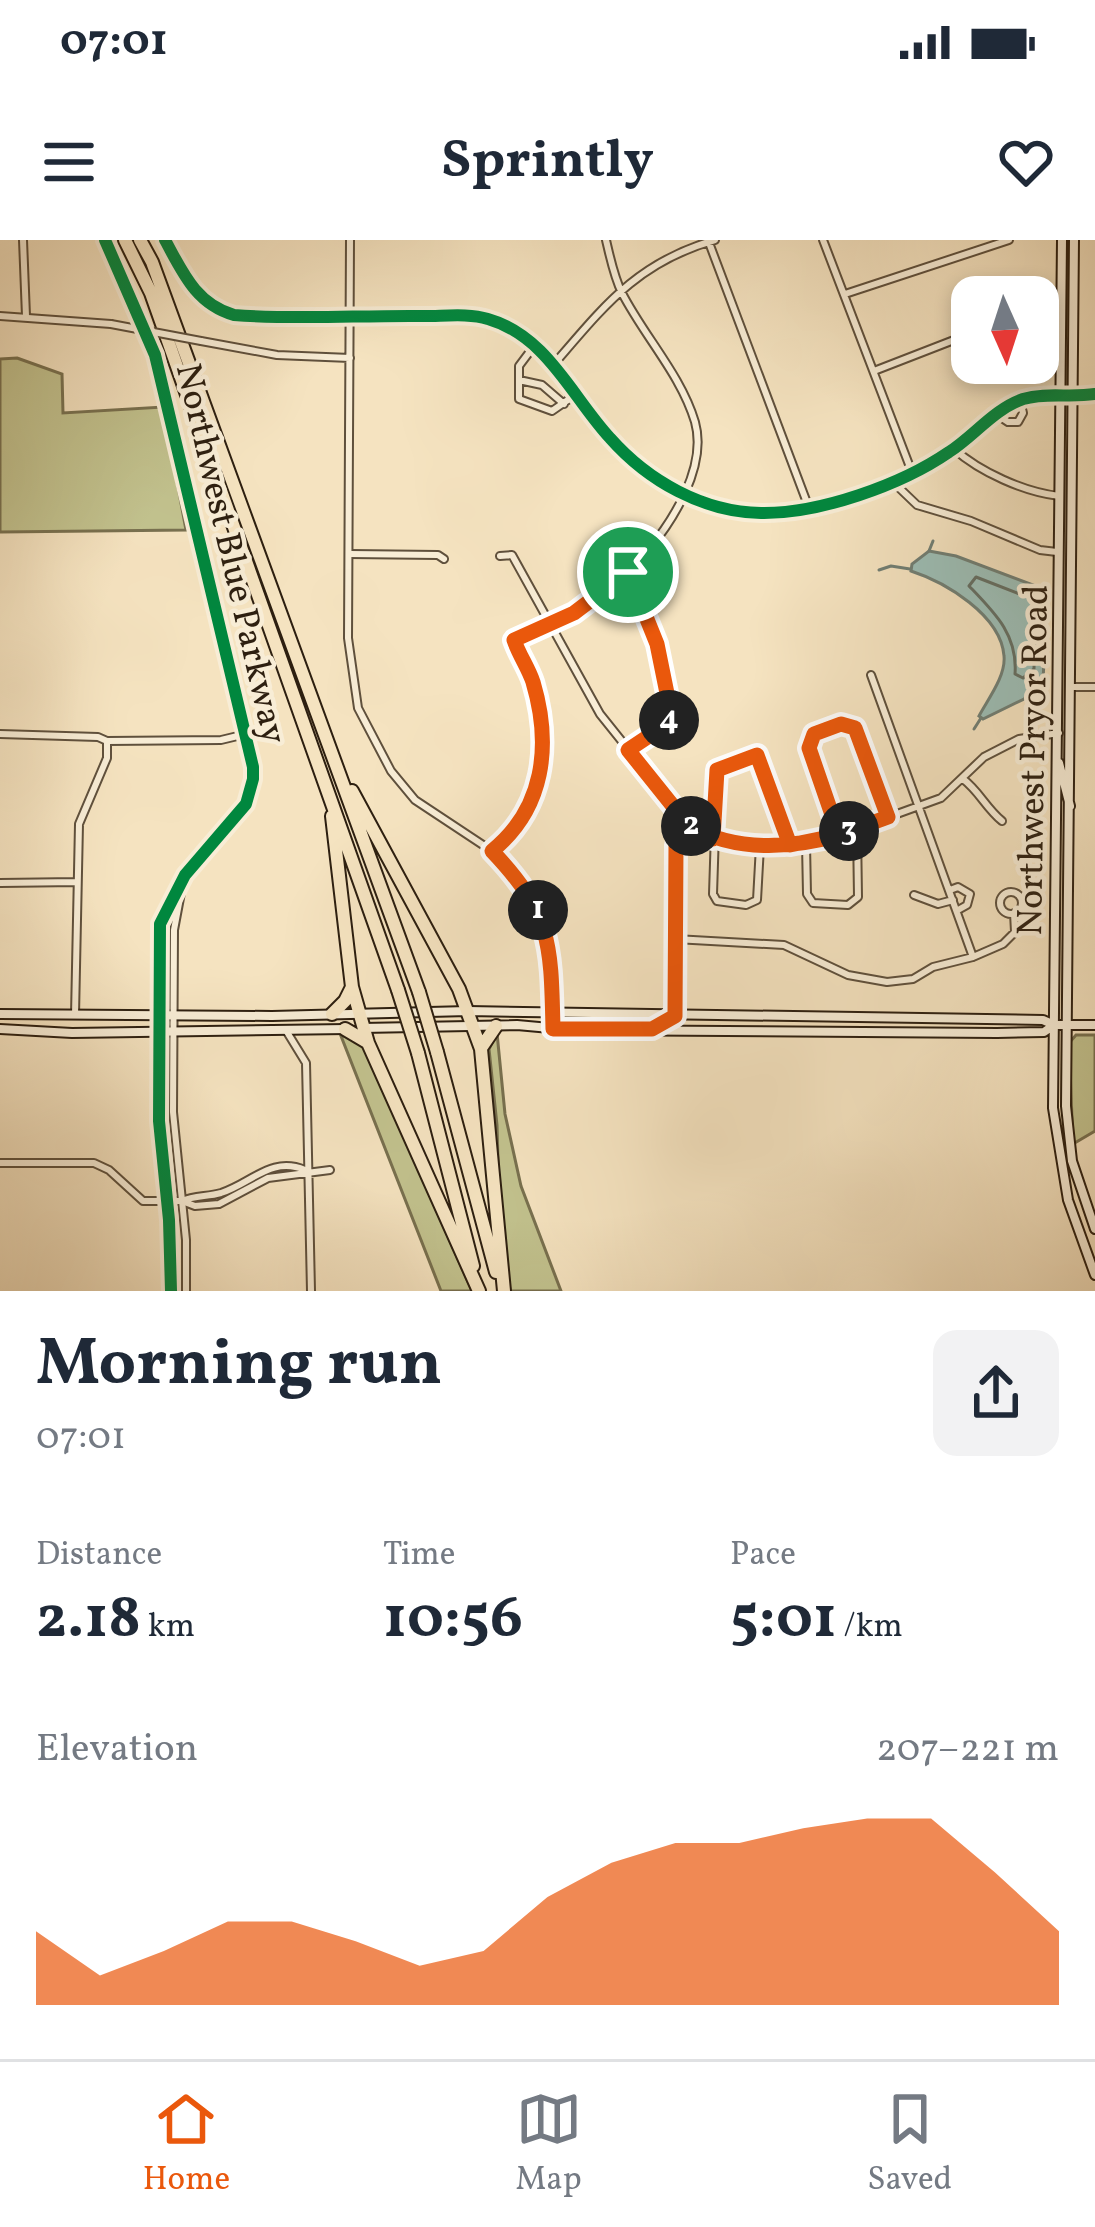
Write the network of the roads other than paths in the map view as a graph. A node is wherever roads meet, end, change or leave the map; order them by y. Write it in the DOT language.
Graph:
graph roads {
  1 [pos="23,240"];
  2 [pos="105,240"];
  3 [pos="125,240"];
  4 [pos="140,240"];
  5 [pos="165,240"];
  6 [pos="350,240"];
  7 [pos="606,240"];
  8 [pos="710,240"];
  9 [pos="823,240"];
  10 [pos="1009,240"];
  11 [pos="1063,240"];
  12 [pos="1074,240"];
  13 [pos="620,289"];
  14 [pos="845,294"];
  15 [pos="1059,314"];
  16 [pos="1062,314"];
  17 [pos="350,315"];
  18 [pos="0,316"];
  19 [pos="26,316"];
  20 [pos="951,341"];
  21 [pos="534,346"];
  22 [pos="350,358"];
  23 [pos="554,364"];
  24 [pos="874,371"];
  25 [pos="519,380"];
  26 [pos="576,394"];
  27 [pos="1095,394"];
  28 [pos="1068,396"];
  29 [pos="1020,400"];
  30 [pos="565,404"];
  31 [pos="996,414"];
  32 [pos="954,449"];
  33 [pos="913,475"];
  34 [pos="893,482"];
  35 [pos="684,495"];
  36 [pos="1061,496"];
  37 [pos="809,508"];
  38 [pos="1061,553"];
  39 [pos="350,554"];
  40 [pos="500,556"];
  41 [pos="444,559"];
  42 [pos="628,572"];
  43 [pos="551,625"];
  44 [pos="871,675"];
  45 [pos="1071,687"];
  46 [pos="1095,687"];
  47 [pos="1058,733"];
  48 [pos="0,734"];
  49 [pos="246,734"];
  50 [pos="106,742"];
  51 [pos="628,750"];
  52 [pos="1058,762"];
  53 [pos="340,769"];
  54 [pos="963,779"];
  55 [pos="329,791"];
  56 [pos="919,806"];
  57 [pos="1070,806"];
  58 [pos="888,817"];
  59 [pos="1001,821"];
  60 [pos="689,826"];
  61 [pos="857,828"];
  62 [pos="839,835"];
  63 [pos="713,839"];
  64 [pos="806,844"];
  65 [pos="760,845"];
  66 [pos="790,845"];
  67 [pos="492,851"];
  68 [pos="185,875"];
  69 [pos="76,882"];
  70 [pos="0,883"];
  71 [pos="950,890"];
  72 [pos="914,896"];
  73 [pos="953,900"];
  74 [pos="958,910"];
  75 [pos="1014,913"];
  76 [pos="675,938"];
  77 [pos="973,956"];
  78 [pos="352,987"];
  79 [pos="462,996"];
  80 [pos="468,1011"];
  81 [pos="485,1011"];
  82 [pos="359,1012"];
  83 [pos="0,1014"];
  84 [pos="158,1014"];
  85 [pos="174,1014"];
  86 [pos="332,1014"];
  87 [pos="552,1014"];
  88 [pos="75,1015"];
  89 [pos="675,1016"];
  90 [pos="932,1020"];
  91 [pos="1054,1025"];
  92 [pos="1066,1025"];
  93 [pos="1095,1025"];
  94 [pos="496,1026"];
  95 [pos="473,1027"];
  96 [pos="0,1029"];
  97 [pos="345,1029"];
  98 [pos="553,1029"];
  99 [pos="652,1029"];
  100 [pos="174,1032"];
  101 [pos="286,1032"];
  102 [pos="907,1032"];
  103 [pos="158,1033"];
  104 [pos="366,1035"];
  105 [pos="481,1049"];
  106 [pos="0,1163"];
  107 [pos="305,1170"];
  108 [pos="330,1170"];
  109 [pos="182,1201"];
  110 [pos="167,1202"];
  111 [pos="1094,1225"];
  112 [pos="1079,1228"];
  113 [pos="1095,1275"];
  114 [pos="171,1291"];
  115 [pos="186,1291"];
  116 [pos="311,1291"];
  117 [pos="479,1291"];
  118 [pos="502,1291"];
  1 -- 19 [label="street"];
  2 -- 49 [label="street, Northwest Blue Parkway"];
  3 -- 55 [label="highway"];
  4 -- 53 [label="highway"];
  5 -- 17 [label="street"];
  6 -- 17 [label="street"];
  7 -- 13 [label="street"];
  8 -- 13 [label="street"];
  8 -- 37 [label="street"];
  9 -- 14 [label="street"];
  10 -- 14 [label="street"];
  11 -- 16 [label="main road, Northwest Pryor Road"];
  12 -- 28 [label="main road, Northwest Pryor Road"];
  13 -- 23 [label="street"];
  13 -- 35 [label="street"];
  14 -- 24 [label="street"];
  15 -- 16 [label="street"];
  16 -- 28 [label="main road, Northwest Pryor Road"];
  17 -- 21 [label="street"];
  17 -- 22 [label="street"];
  18 -- 19 [label="street"];
  19 -- 22 [label="street, bridge"];
  20 -- 24 [label="street"];
  21 -- 23 [label="street"];
  21 -- 25 [label="street"];
  22 -- 39 [label="street"];
  23 -- 26 [label="street"];
  24 -- 33 [label="street"];
  25 -- 30 [label="street"];
  25 -- 30 [label="street"];
  26 -- 30 [label="street"];
  26 -- 35 [label="street"];
  27 -- 28 [label="street"];
  28 -- 29 [label="street"];
  28 -- 36 [label="main road, Northwest Pryor Road"];
  28 -- 45 [label="main road, Northwest Pryor Road"];
  29 -- 31 [label="street"];
  29 -- 31 [label="street"];
  31 -- 32 [label="street"];
  32 -- 33 [label="street"];
  32 -- 36 [label="street"];
  33 -- 34 [label="street"];
  34 -- 37 [label="street"];
  34 -- 38 [label="street"];
  35 -- 37 [label="street"];
  35 -- 42 [label="street"];
  36 -- 38 [label="main road, Northwest Pryor Road"];
  38 -- 47 [label="main road, Northwest Pryor Road"];
  39 -- 41 [label="street"];
  39 -- 67 [label="street"];
  40 -- 43 [label="street"];
  42 -- 43 [label="street"];
  42 -- 51 [label="street"];
  43 -- 51 [label="street"];
  43 -- 67 [label="street"];
  44 -- 56 [label="street"];
  45 -- 46 [label="street"];
  45 -- 57 [label="main road, Northwest Pryor Road"];
  47 -- 52 [label="main road, Northwest Pryor Road"];
  47 -- 54 [label="street"];
  48 -- 50 [label="street"];
  49 -- 50 [label="street"];
  49 -- 68 [label="street, Northwest Blue Parkway"];
  50 -- 69 [label="street"];
  51 -- 60 [label="street"];
  52 -- 57 [label="main road"];
  52 -- 91 [label="main road, Northwest Pryor Road"];
  53 -- 79 [label="highway"];
  53 -- 118 [label="highway, bridge"];
  54 -- 56 [label="street"];
  54 -- 59 [label="street"];
  55 -- 78 [label="highway"];
  55 -- 117 [label="highway, bridge"];
  56 -- 58 [label="street"];
  56 -- 71 [label="street"];
  57 -- 92 [label="main road, Northwest Pryor Road"];
  58 -- 61 [label="street"];
  58 -- 62 [label="street"];
  60 -- 63 [label="street"];
  60 -- 76 [label="street"];
  61 -- 62 [label="street"];
  61 -- 64 [label="street"];
  62 -- 64 [label="street"];
  63 -- 65 [label="street"];
  63 -- 65 [label="street"];
  63 -- 66 [label="street"];
  64 -- 66 [label="street"];
  65 -- 66 [label="street"];
  67 -- 87 [label="street"];
  68 -- 84 [label="street, Northwest Blue Parkway"];
  68 -- 85 [label="street, Northwest Blue Parkway"];
  69 -- 70 [label="street"];
  69 -- 88 [label="street"];
  71 -- 73 [label="street"];
  71 -- 74 [label="street"];
  72 -- 73 [label="street"];
  73 -- 74 [label="street"];
  74 -- 77 [label="street"];
  75 -- 77 [label="street"];
  76 -- 77 [label="street"];
  76 -- 89 [label="street"];
  78 -- 82 [label="highway"];
  78 -- 86 [label="highway"];
  79 -- 80 [label="highway"];
  79 -- 81 [label="highway"];
  80 -- 81 [label="main road"];
  80 -- 82 [label="main road"];
  80 -- 95 [label="highway"];
  81 -- 87 [label="main road"];
  82 -- 86 [label="main road"];
  82 -- 104 [label="highway"];
  83 -- 88 [label="main road"];
  84 -- 85 [label="main road"];
  84 -- 88 [label="main road"];
  84 -- 103 [label="street, Northwest Blue Parkway"];
  85 -- 86 [label="main road"];
  85 -- 100 [label="street, Northwest Blue Parkway"];
  87 -- 89 [label="main road"];
  87 -- 98 [label="street"];
  89 -- 90 [label="main road"];
  89 -- 99 [label="main road"];
  90 -- 91 [label="main road"];
  90 -- 102 [label="main road"];
  91 -- 92 [label="main road"];
  91 -- 102 [label="main road"];
  91 -- 112 [label="main road, Northwest Pryor Road"];
  92 -- 93 [label="main road"];
  92 -- 111 [label="main road, Northwest Pryor Road"];
  94 -- 95 [label="main road"];
  94 -- 98 [label="main road"];
  94 -- 105 [label="highway"];
  95 -- 104 [label="main road"];
  95 -- 105 [label="highway"];
  96 -- 103 [label="main road"];
  97 -- 101 [label="main road"];
  97 -- 104 [label="highway"];
  98 -- 99 [label="main road"];
  99 -- 102 [label="main road"];
  100 -- 101 [label="main road"];
  100 -- 103 [label="main road"];
  100 -- 109 [label="street, Northwest Blue Parkway"];
  101 -- 107 [label="street"];
  103 -- 110 [label="street, Northwest Blue Parkway"];
  104 -- 117 [label="highway"];
  105 -- 118 [label="highway"];
  106 -- 110 [label="street"];
  107 -- 108 [label="street"];
  107 -- 109 [label="street"];
  107 -- 116 [label="street"];
  109 -- 110 [label="street"];
  109 -- 115 [label="street, Northwest Blue Parkway"];
  110 -- 114 [label="street, Northwest Blue Parkway"];
  111 -- 112 [label="street"];
  112 -- 113 [label="main road, Northwest Pryor Road"];
}
